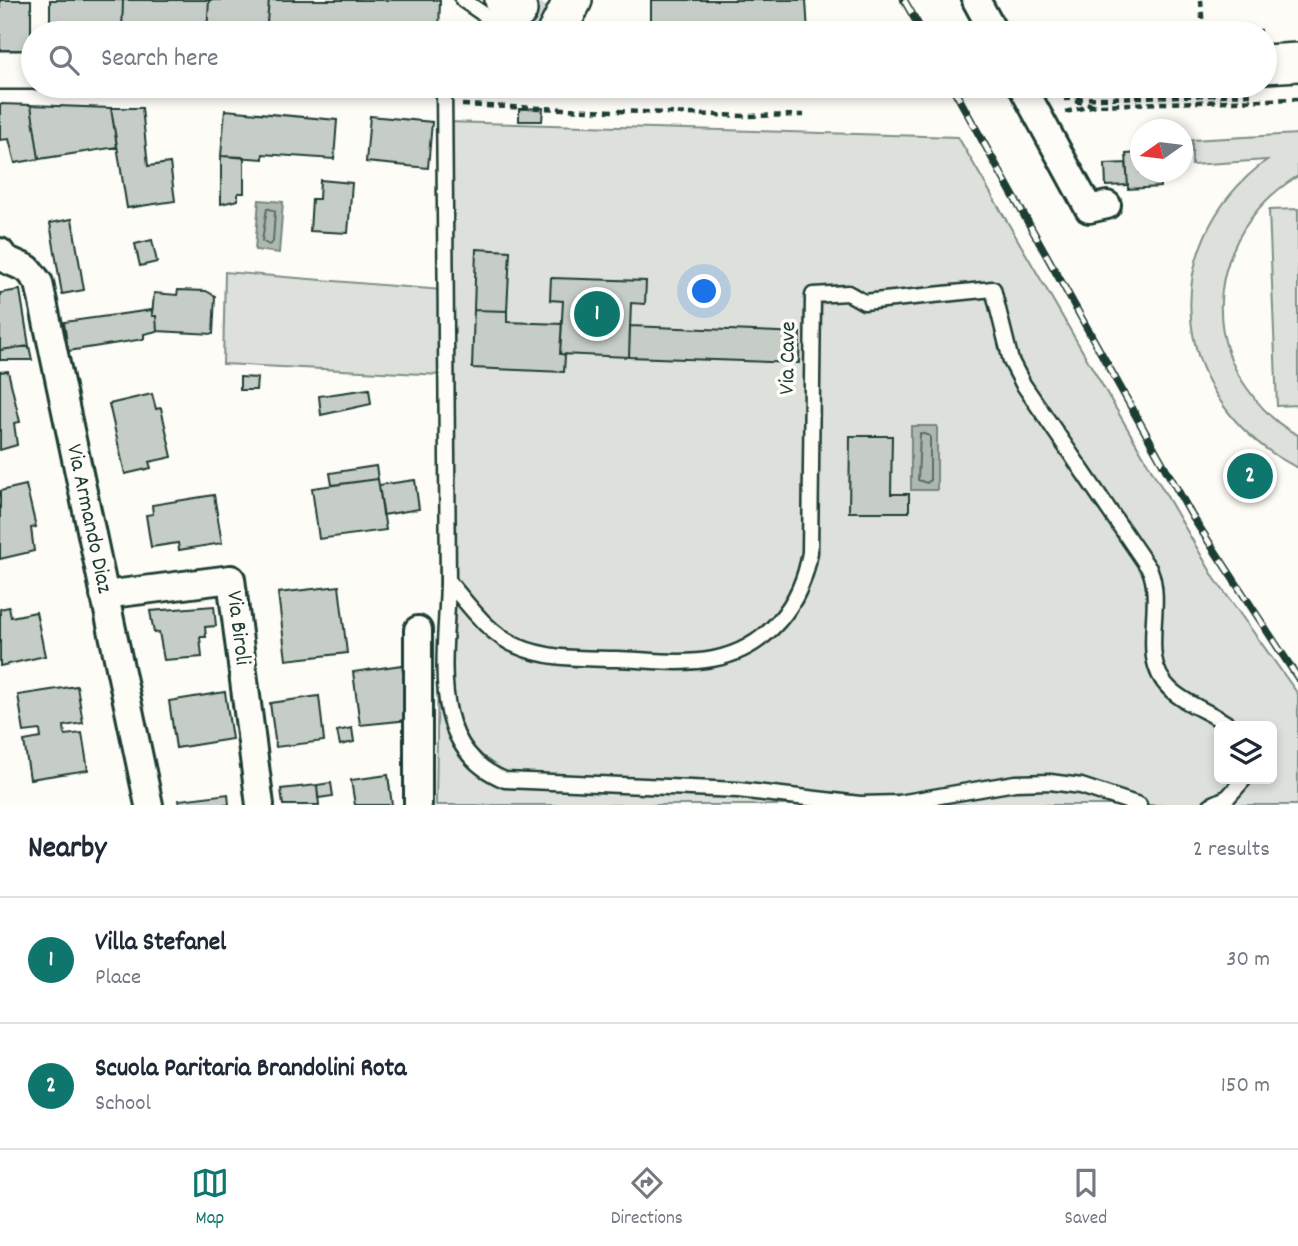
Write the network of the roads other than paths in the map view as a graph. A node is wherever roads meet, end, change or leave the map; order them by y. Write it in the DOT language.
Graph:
graph roads {
  1 [pos="463,0"];
  2 [pos="976,0"];
  3 [pos="511,14"];
  4 [pos="987,21"];
  5 [pos="1298,62"];
  6 [pos="1277,63"];
  7 [pos="0,70"];
  8 [pos="21,70"];
  9 [pos="444,98"];
  10 [pos="1029,98"];
  11 [pos="1107,205"];
  12 [pos="2,256"];
  13 [pos="448,581"];
  14 [pos="104,595"];
  15 [pos="418,630"];
  16 [pos="1221,721"];
  17 [pos="1240,784"];
  18 [pos="149,805"];
  19 [pos="260,805"];
  20 [pos="418,805"];
  21 [pos="1139,805"];
  22 [pos="1211,805"];
  1 -- 3 [label="lane"];
  2 -- 4 [label="street"];
  5 -- 6 [label="main road"];
  7 -- 8 [label="main road"];
  9 -- 13 [label="lane"];
  10 -- 11 [label="street"];
  12 -- 14 [label="street, Via Armando Diaz"];
  13 -- 16 [label="lane, Via Cave"];
  13 -- 21 [label="lane"];
  14 -- 18 [label="street, Via Armando Diaz"];
  14 -- 19 [label="street, Via Biroli"];
  15 -- 20 [label="street"];
  17 -- 22 [label="lane"];
}
